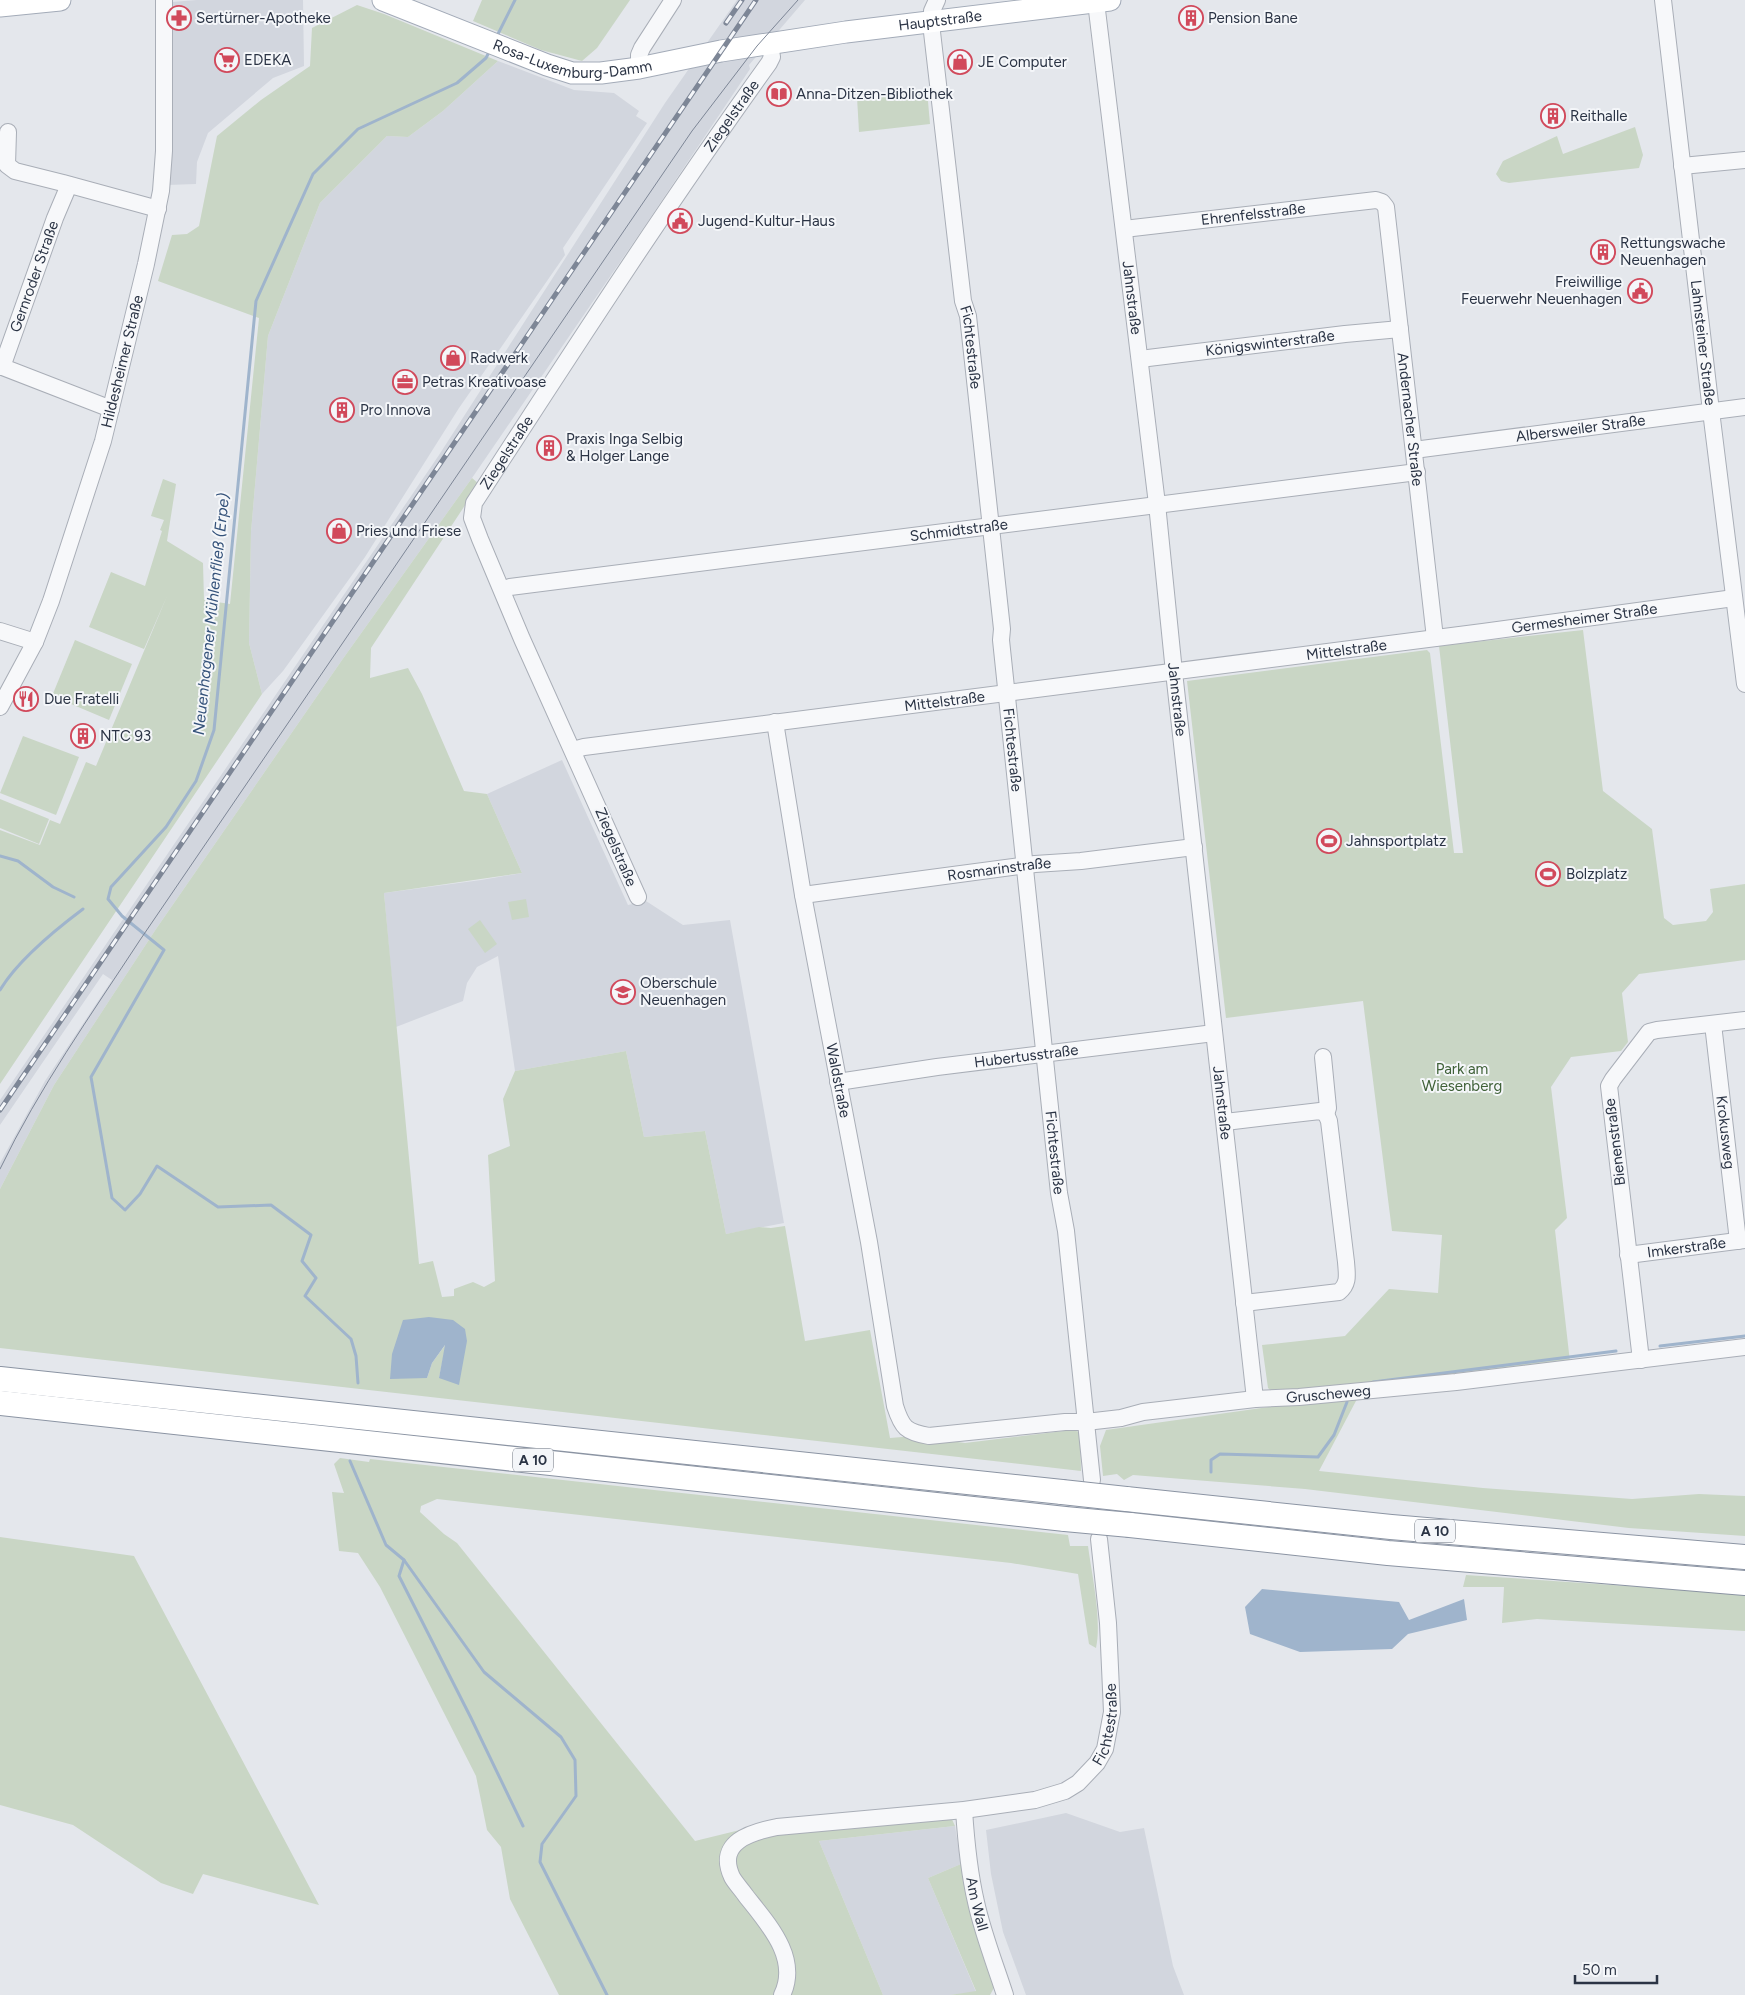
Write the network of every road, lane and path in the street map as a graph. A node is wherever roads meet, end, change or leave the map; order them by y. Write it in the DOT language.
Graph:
graph roads {
  1 [pos="60,0"];
  2 [pos="164,0"];
  3 [pos="383,0"];
  4 [pos="673,0"];
  5 [pos="936,0"];
  6 [pos="1663,0"];
  7 [pos="1103,1"];
  8 [pos="0,6"];
  9 [pos="931,22"];
  10 [pos="770,44"];
  11 [pos="639,68"];
  12 [pos="8,132"];
  13 [pos="1745,160"];
  14 [pos="1682,166"];
  15 [pos="69,185"];
  16 [pos="1382,202"];
  17 [pos="158,209"];
  18 [pos="1124,229"];
  19 [pos="1400,329"];
  20 [pos="1140,359"];
  21 [pos="1,367"];
  22 [pos="1745,406"];
  23 [pos="111,409"];
  24 [pos="1711,411"];
  25 [pos="1414,450"];
  26 [pos="1417,472"];
  27 [pos="1157,504"];
  28 [pos="991,526"];
  29 [pos="502,590"];
  30 [pos="1734,598"];
  31 [pos="1741,626"];
  32 [pos="0,631"];
  33 [pos="1435,638"];
  34 [pos="35,642"];
  35 [pos="1174,672"];
  36 [pos="1745,684"];
  37 [pos="1006,692"];
  38 [pos="0,707"];
  39 [pos="775,722"];
  40 [pos="573,750"];
  41 [pos="1194,846"];
  42 [pos="1025,866"];
  43 [pos="803,894"];
  44 [pos="638,897"];
  45 [pos="1745,1020"];
  46 [pos="1713,1024"];
  47 [pos="1214,1033"];
  48 [pos="1044,1053"];
  49 [pos="1323,1057"];
  50 [pos="838,1082"];
  51 [pos="1326,1114"];
  52 [pos="1225,1122"];
  53 [pos="1742,1240"];
  54 [pos="1628,1255"];
  55 [pos="1244,1303"];
  56 [pos="1745,1347"];
  57 [pos="1641,1360"];
  58 [pos="0,1379"];
  59 [pos="1255,1399"];
  60 [pos="0,1404"];
  61 [pos="1086,1422"];
  62 [pos="912,1433"];
  63 [pos="1092,1480"];
  64 [pos="1099,1539"];
  65 [pos="1745,1556"];
  66 [pos="1745,1583"];
  67 [pos="964,1810"];
  68 [pos="782,1995"];
  69 [pos="1005,1995"];
  1 -- 8 [label="main road"];
  2 -- 17 [label="street, Hildesheimer Straße"];
  3 -- 11 [label="main road, Rosa-Luxemburg-Damm"];
  4 -- 11 [label="street"];
  5 -- 9 [label="street, Fichtestraße"];
  6 -- 14 [label="street, Lahnsteiner Straße"];
  7 -- 9 [label="main road, Hauptstraße"];
  7 -- 18 [label="street, Jahnstraße"];
  9 -- 10 [label="main road, Hauptstraße"];
  9 -- 28 [label="street, Fichtestraße"];
  10 -- 11 [label="main road, Rosa-Luxemburg-Damm"];
  10 -- 29 [label="street, Ziegelstraße"];
  12 -- 15 [label="street"];
  13 -- 14 [label="street"];
  14 -- 24 [label="street, Lahnsteiner Straße"];
  15 -- 17 [label="street"];
  15 -- 21 [label="street, Gernroder Straße"];
  16 -- 18 [label="street, Ehrenfelsstraße"];
  16 -- 19 [label="street, Andernacher Straße"];
  17 -- 23 [label="street, Hildesheimer Straße"];
  18 -- 20 [label="street, Jahnstraße"];
  19 -- 20 [label="street, Königswinterstraße"];
  19 -- 25 [label="street, Andernacher Straße"];
  20 -- 27 [label="street, Jahnstraße"];
  21 -- 23 [label="street"];
  22 -- 24 [label="street, Albersweiler Straße"];
  23 -- 34 [label="street, Hildesheimer Straße"];
  24 -- 25 [label="street, Albersweiler Straße"];
  24 -- 30 [label="street, Lahnsteiner Straße"];
  25 -- 26 [label="street, Andernacher Straße"];
  26 -- 27 [label="street, Schmidtstraße"];
  26 -- 33 [label="street, Andernacher Straße"];
  27 -- 28 [label="street, Schmidtstraße"];
  27 -- 35 [label="street, Jahnstraße"];
  28 -- 29 [label="street, Schmidtstraße"];
  28 -- 37 [label="street, Fichtestraße"];
  29 -- 40 [label="street, Ziegelstraße"];
  30 -- 31 [label="street, Lahnsteiner Straße"];
  30 -- 33 [label="street, Germesheimer Straße"];
  31 -- 36 [label="street, Lahnsteiner Straße"];
  32 -- 34 [label="street"];
  33 -- 35 [label="street, Mittelstraße"];
  34 -- 38 [label="street, Hildesheimer Straße"];
  35 -- 37 [label="street, Mittelstraße"];
  35 -- 41 [label="street, Jahnstraße"];
  37 -- 39 [label="street, Mittelstraße"];
  37 -- 42 [label="street, Fichtestraße"];
  39 -- 40 [label="street, Mittelstraße"];
  39 -- 43 [label="street, Waldstraße"];
  40 -- 44 [label="street, Ziegelstraße"];
  41 -- 42 [label="street, Rosmarinstraße"];
  41 -- 47 [label="street, Jahnstraße"];
  42 -- 43 [label="street, Rosmarinstraße"];
  42 -- 48 [label="street, Fichtestraße"];
  43 -- 50 [label="street, Waldstraße"];
  45 -- 46 [label="street, Bienenstraße"];
  46 -- 53 [label="street, Krokusweg"];
  46 -- 54 [label="street, Bienenstraße"];
  47 -- 48 [label="street, Hubertusstraße"];
  47 -- 52 [label="street, Jahnstraße"];
  48 -- 50 [label="street, Hubertusstraße"];
  48 -- 61 [label="street, Fichtestraße"];
  49 -- 51 [label="street"];
  50 -- 62 [label="street, Waldstraße"];
  51 -- 52 [label="street"];
  51 -- 55 [label="street"];
  52 -- 55 [label="street, Jahnstraße"];
  53 -- 54 [label="street, Imkerstraße"];
  54 -- 57 [label="street, Bienenstraße"];
  55 -- 59 [label="street, Jahnstraße"];
  56 -- 57 [label="street, Gruscheweg"];
  57 -- 59 [label="street, Gruscheweg"];
  58 -- 65 [label="highway, A 10, bridge"];
  59 -- 61 [label="street, Gruscheweg"];
  60 -- 66 [label="highway, A 10, bridge"];
  61 -- 62 [label="street, Gruscheweg"];
  61 -- 63 [label="street, Fichtestraße"];
  64 -- 67 [label="street, Fichtestraße"];
  67 -- 68 [label="street, Fichtestraße"];
  67 -- 69 [label="street, Am Wall"];
}
